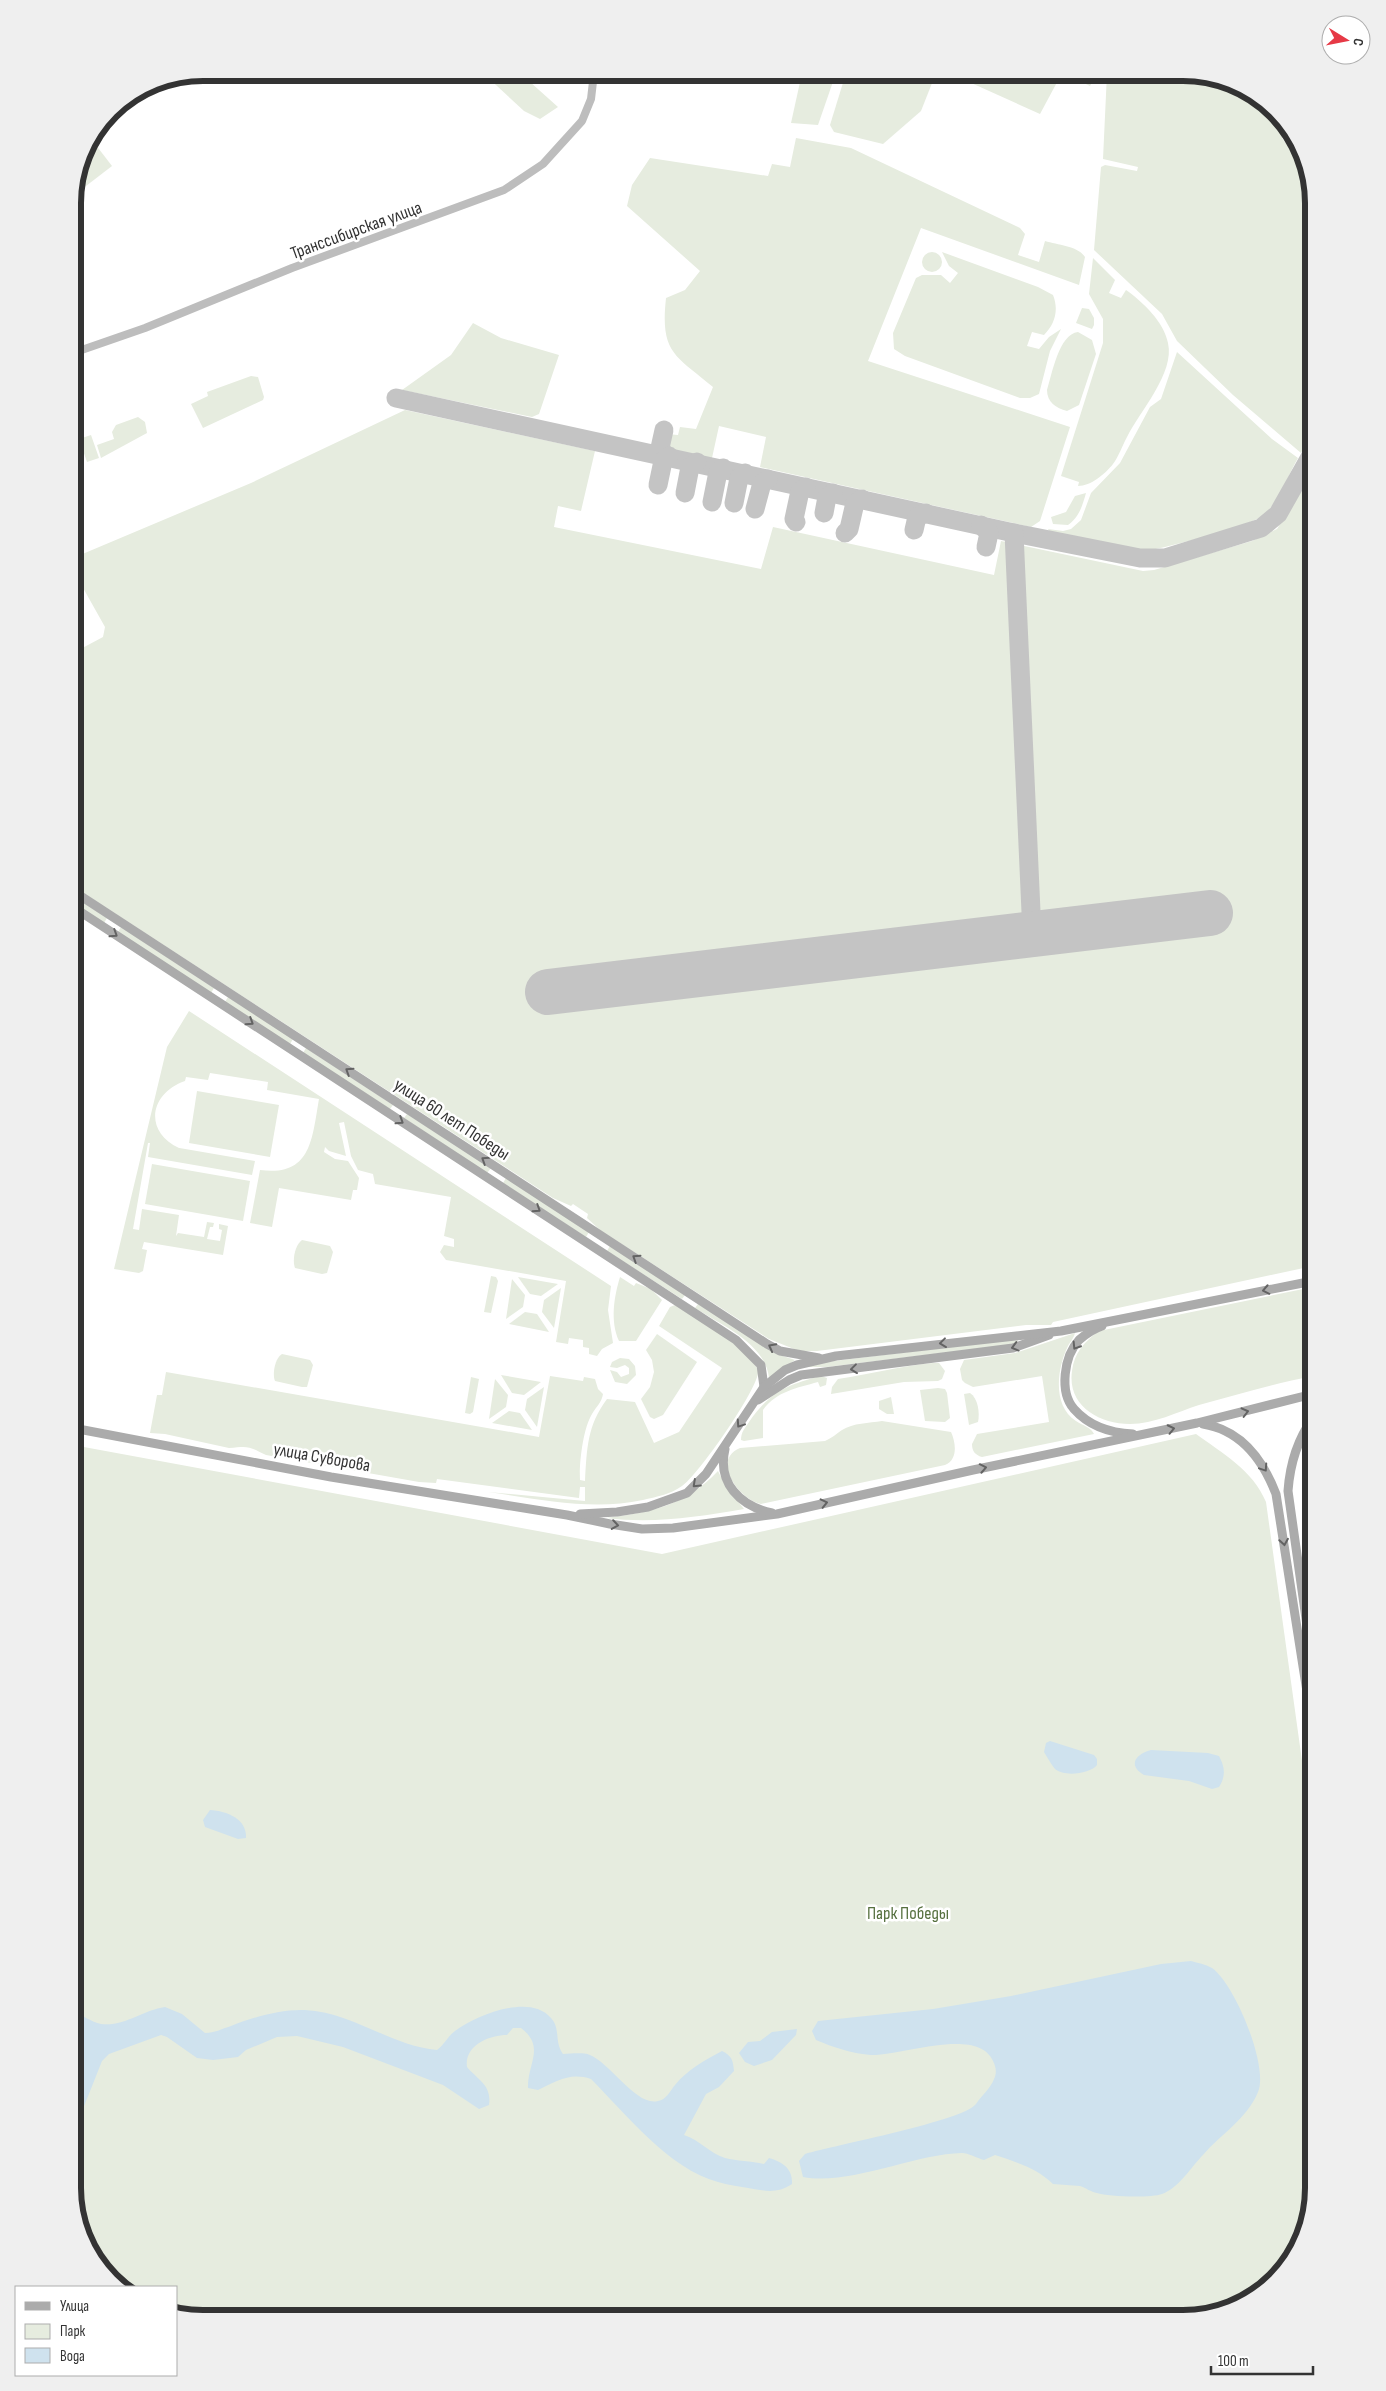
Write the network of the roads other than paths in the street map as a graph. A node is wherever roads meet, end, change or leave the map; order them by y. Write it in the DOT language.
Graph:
graph roads {
  1 [pos="593,81"];
  2 [pos="82,350"];
  3 [pos="82,897"];
  4 [pos="82,913"];
  5 [pos="225,990"];
  6 [pos="217,1001"];
  7 [pos="500,1170"];
  8 [pos="493,1181"];
  9 [pos="600,1235"];
  10 [pos="593,1246"];
  11 [pos="1305,1283"];
  12 [pos="694,1296"];
  13 [pos="687,1307"];
  14 [pos="1116,1320"];
  15 [pos="1061,1330"];
  16 [pos="819,1358"];
  17 [pos="764,1387"];
  18 [pos="1305,1396"];
  19 [pos="754,1403"];
  20 [pos="1197,1423"];
  21 [pos="81,1430"];
  22 [pos="1305,1432"];
  23 [pos="1145,1435"];
  24 [pos="726,1445"];
  25 [pos="777,1514"];
  26 [pos="567,1515"];
  27 [pos="1305,1611"];
  28 [pos="1305,1674"];
  1 -- 2 [label="main road, Транссибирская улица"];
  3 -- 5 [label="main road, улица 60 лет Победы"];
  4 -- 6 [label="main road, улица 60 лет Победы, one-way"];
  5 -- 6 [label="main road"];
  7 -- 5 [label="main road, улица 60 лет Победы, one-way"];
  6 -- 8 [label="main road, улица 60 лет Победы, one-way"];
  7 -- 8 [label="main road"];
  7 -- 9 [label="main road, улица 60 лет Победы"];
  8 -- 10 [label="main road, улица 60 лет Победы, one-way"];
  9 -- 10 [label="main road"];
  12 -- 9 [label="main road, улица 60 лет Победы, one-way"];
  10 -- 13 [label="main road, улица 60 лет Победы"];
  11 -- 14 [label="main road, one-way"];
  12 -- 13 [label="main road"];
  16 -- 12 [label="main road, улица 60 лет Победы, one-way"];
  13 -- 17 [label="main road, улица 60 лет Победы"];
  14 -- 15 [label="main road"];
  14 -- 23 [label="main road, one-way"];
  15 -- 16 [label="main road, one-way"];
  15 -- 19 [label="main road, one-way"];
  16 -- 17 [label="main road"];
  17 -- 19 [label="main road"];
  20 -- 18 [label="main road, one-way"];
  19 -- 24 [label="main road, one-way"];
  23 -- 20 [label="main road, one-way"];
  20 -- 28 [label="main road, one-way"];
  21 -- 26 [label="main road, улица Суворова"];
  22 -- 27 [label="main road"];
  25 -- 23 [label="main road, one-way"];
  24 -- 25 [label="main road"];
  24 -- 26 [label="main road, one-way"];
  26 -- 25 [label="main road, one-way"];
}
